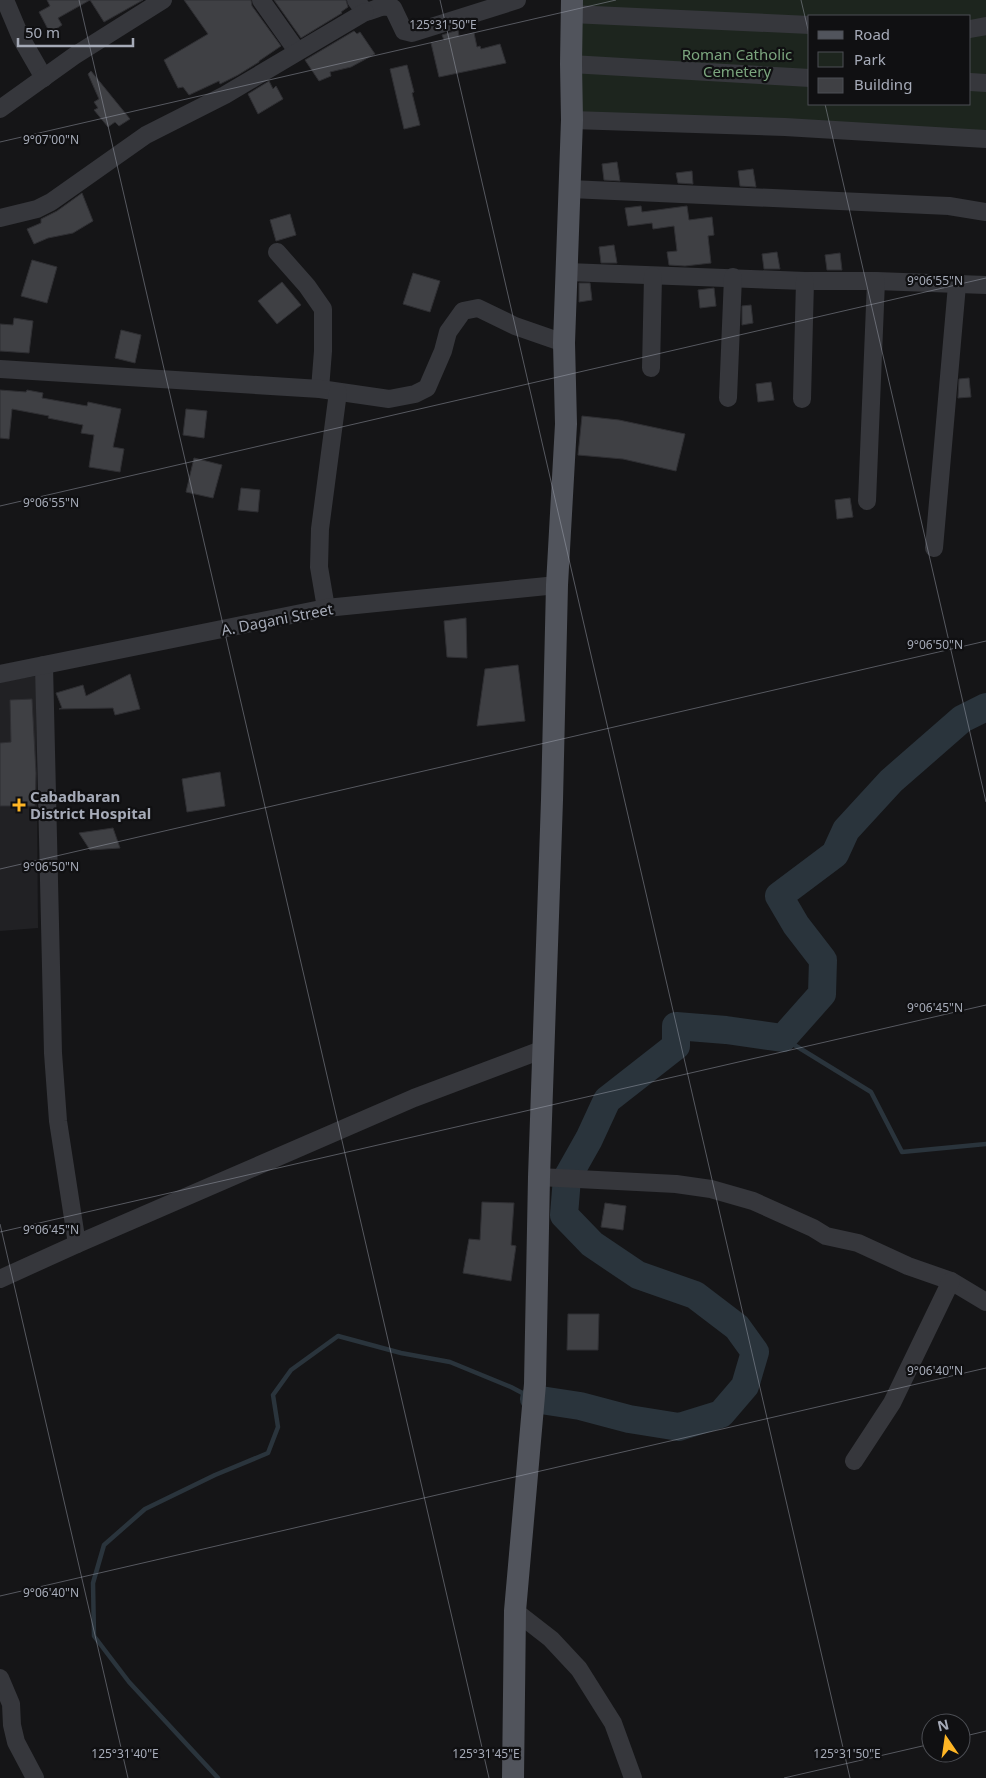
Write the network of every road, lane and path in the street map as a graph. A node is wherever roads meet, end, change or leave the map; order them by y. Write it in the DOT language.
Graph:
graph roads {
  1 [pos="4,0"];
  2 [pos="163,0"];
  3 [pos="260,0"];
  4 [pos="517,0"];
  5 [pos="360,6"];
  6 [pos="572,7"];
  7 [pos="808,25"];
  8 [pos="986,26"];
  9 [pos="971,30"];
  10 [pos="297,51"];
  11 [pos="571,64"];
  12 [pos="44,78"];
  13 [pos="808,78"];
  14 [pos="971,82"];
  15 [pos="986,83"];
  16 [pos="0,108"];
  17 [pos="572,120"];
  18 [pos="986,139"];
  19 [pos="570,189"];
  20 [pos="986,212"];
  21 [pos="0,218"];
  22 [pos="277,252"];
  23 [pos="566,272"];
  24 [pos="653,276"];
  25 [pos="733,278"];
  26 [pos="805,281"];
  27 [pos="876,281"];
  28 [pos="957,285"];
  29 [pos="986,285"];
  30 [pos="564,343"];
  31 [pos="651,368"];
  32 [pos="0,369"];
  33 [pos="320,389"];
  34 [pos="338,392"];
  35 [pos="728,398"];
  36 [pos="802,399"];
  37 [pos="867,501"];
  38 [pos="934,548"];
  39 [pos="557,585"];
  40 [pos="326,608"];
  41 [pos="44,665"];
  42 [pos="0,674"];
  43 [pos="544,1049"];
  44 [pos="552,1177"];
  45 [pos="77,1244"];
  46 [pos="0,1280"];
  47 [pos="951,1281"];
  48 [pos="986,1302"];
  49 [pos="854,1461"];
  50 [pos="515,1611"];
  51 [pos="0,1678"];
  52 [pos="34,1778"];
  53 [pos="513,1778"];
  54 [pos="633,1778"];
  1 -- 12 [label="street"];
  2 -- 12 [label="street"];
  3 -- 10 [label="street"];
  4 -- 5 [label="street"];
  5 -- 10 [label="street"];
  6 -- 7 [label="street"];
  6 -- 11 [label="main road"];
  8 -- 9 [label="street"];
  10 -- 21 [label="street"];
  11 -- 13 [label="street"];
  11 -- 17 [label="main road"];
  12 -- 16 [label="street"];
  14 -- 15 [label="street"];
  17 -- 18 [label="street"];
  17 -- 19 [label="main road"];
  19 -- 20 [label="street"];
  19 -- 23 [label="main road"];
  22 -- 33 [label="street"];
  23 -- 24 [label="street"];
  23 -- 30 [label="main road"];
  24 -- 25 [label="street"];
  24 -- 31 [label="street"];
  25 -- 26 [label="street"];
  25 -- 35 [label="street"];
  26 -- 27 [label="street"];
  26 -- 36 [label="street"];
  27 -- 28 [label="street"];
  27 -- 37 [label="street"];
  28 -- 29 [label="street"];
  28 -- 38 [label="street"];
  30 -- 34 [label="street"];
  30 -- 39 [label="main road"];
  32 -- 33 [label="street"];
  33 -- 34 [label="street"];
  34 -- 40 [label="street"];
  39 -- 40 [label="street, A. Dagani Street"];
  39 -- 43 [label="main road"];
  40 -- 41 [label="street, A. Dagani Street"];
  41 -- 42 [label="street, A. Dagani Street"];
  41 -- 45 [label="street"];
  43 -- 44 [label="main road"];
  43 -- 45 [label="street"];
  44 -- 47 [label="street"];
  44 -- 50 [label="main road"];
  45 -- 46 [label="street"];
  47 -- 48 [label="street"];
  47 -- 49 [label="street"];
  50 -- 53 [label="main road"];
  50 -- 54 [label="street"];
  51 -- 52 [label="street"];
}
